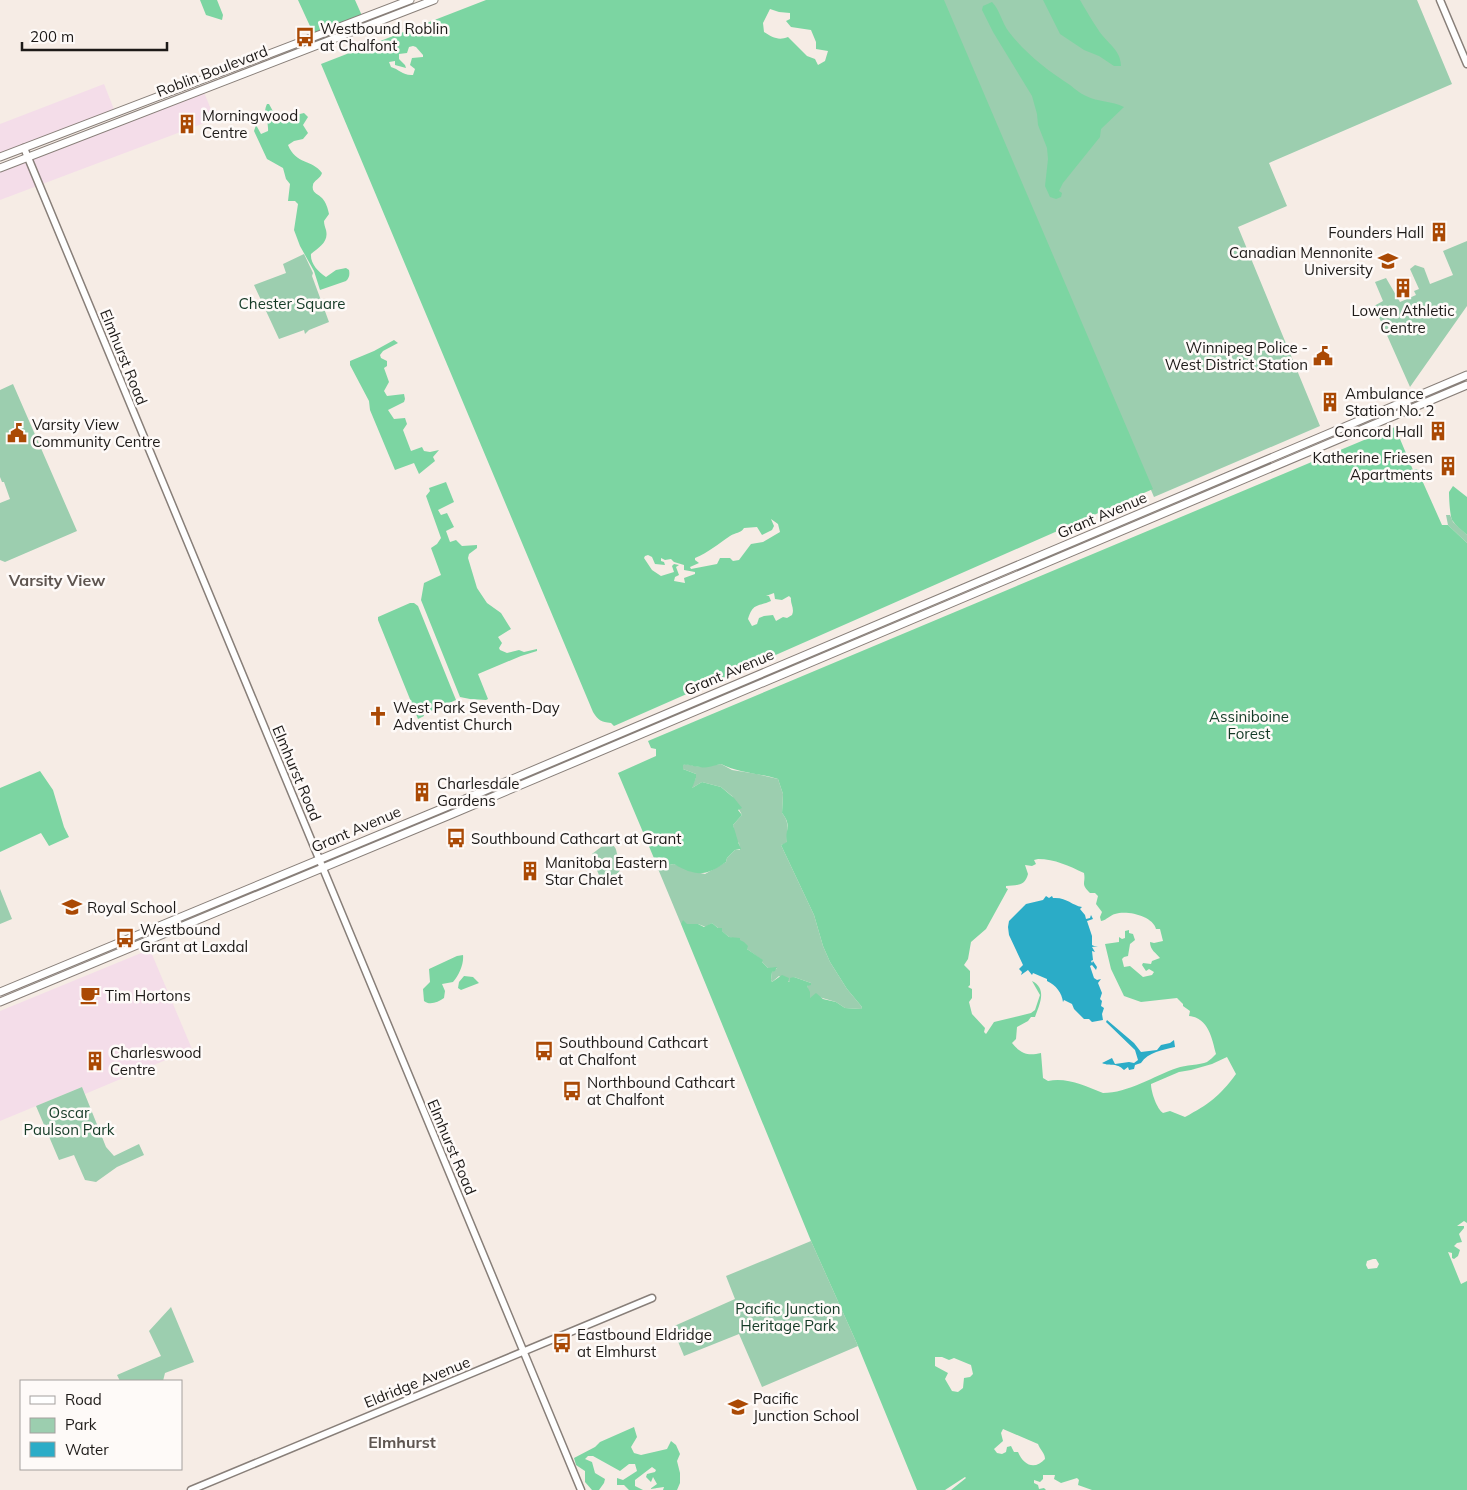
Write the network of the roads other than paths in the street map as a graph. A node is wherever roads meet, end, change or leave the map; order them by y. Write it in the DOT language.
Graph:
graph roads {
  1 [pos="410,0"];
  2 [pos="434,0"];
  3 [pos="1440,0"];
  4 [pos="1467,64"];
  5 [pos="24,148"];
  6 [pos="0,157"];
  7 [pos="28,158"];
  8 [pos="0,168"];
  9 [pos="1467,375"];
  10 [pos="1467,386"];
  11 [pos="319,859"];
  12 [pos="323,867"];
  13 [pos="228,898"];
  14 [pos="231,906"];
  15 [pos="0,992"];
  16 [pos="0,1002"];
  17 [pos="652,1298"];
  18 [pos="524,1352"];
  19 [pos="191,1490"];
  20 [pos="581,1490"];
  1 -- 5 [label="main road, Roblin Boulevard"];
  2 -- 7 [label="main road, Roblin Boulevard"];
  3 -- 4 [label="street"];
  5 -- 6 [label="main road, Roblin Boulevard"];
  5 -- 7 [label="street, Elmhurst Road"];
  7 -- 8 [label="main road, Roblin Boulevard"];
  7 -- 11 [label="street, Elmhurst Road"];
  9 -- 11 [label="main road, Grant Avenue"];
  10 -- 12 [label="main road, Grant Avenue"];
  11 -- 12 [label="street, Elmhurst Road"];
  11 -- 13 [label="main road, Grant Avenue"];
  12 -- 14 [label="main road, Grant Avenue"];
  12 -- 18 [label="street, Elmhurst Road"];
  13 -- 14 [label="main road"];
  13 -- 15 [label="main road, Grant Avenue"];
  14 -- 16 [label="main road, Grant Avenue"];
  17 -- 18 [label="street, Eldridge Avenue"];
  18 -- 19 [label="street, Eldridge Avenue"];
  18 -- 20 [label="street, Elmhurst Road"];
}
